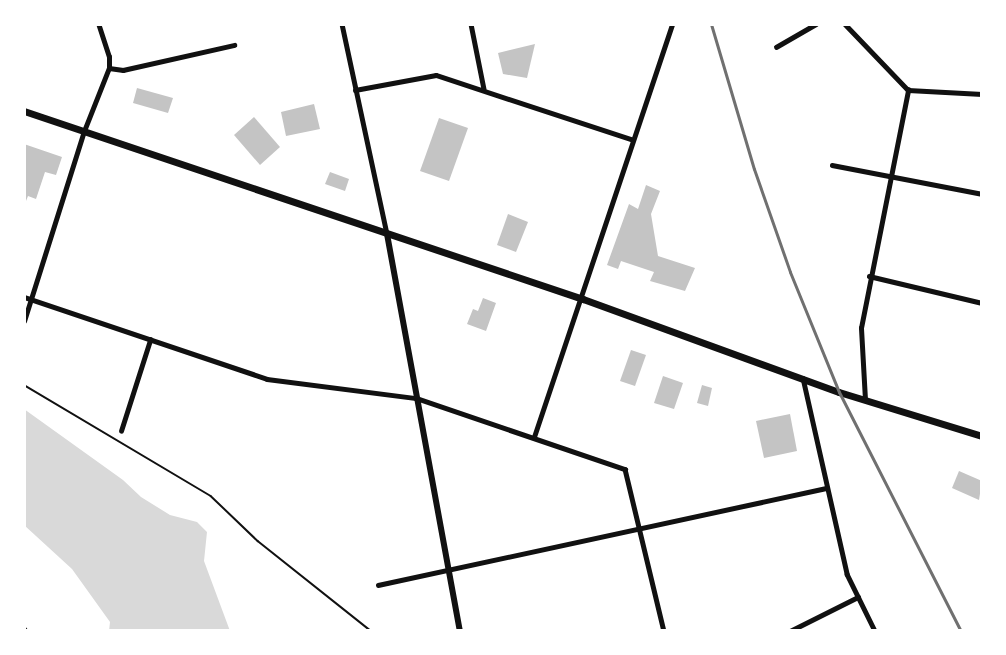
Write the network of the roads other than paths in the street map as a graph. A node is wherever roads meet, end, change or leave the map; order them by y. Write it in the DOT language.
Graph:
graph roads {
  1 [pos="98,24"];
  2 [pos="342,24"];
  3 [pos="471,24"];
  4 [pos="672,24"];
  5 [pos="816,24"];
  6 [pos="845,24"];
  7 [pos="234,45"];
  8 [pos="776,47"];
  9 [pos="109,69"];
  10 [pos="484,89"];
  11 [pos="355,90"];
  12 [pos="908,90"];
  13 [pos="982,94"];
  14 [pos="24,111"];
  15 [pos="84,131"];
  16 [pos="631,140"];
  17 [pos="832,165"];
  18 [pos="890,174"];
  19 [pos="982,194"];
  20 [pos="387,234"];
  21 [pos="869,276"];
  22 [pos="24,297"];
  23 [pos="583,299"];
  24 [pos="31,300"];
  25 [pos="982,303"];
  26 [pos="24,321"];
  27 [pos="150,340"];
  28 [pos="803,378"];
  29 [pos="416,399"];
  30 [pos="865,400"];
  31 [pos="121,430"];
  32 [pos="982,436"];
  33 [pos="534,437"];
  34 [pos="825,488"];
  35 [pos="638,530"];
  36 [pos="449,569"];
  37 [pos="378,585"];
  38 [pos="858,597"];
  39 [pos="460,631"];
  40 [pos="664,631"];
  41 [pos="790,631"];
  42 [pos="875,631"];
  1 -- 9 [label="street"];
  2 -- 11 [label="street"];
  3 -- 10 [label="street"];
  4 -- 16 [label="street"];
  5 -- 8 [label="street"];
  6 -- 12 [label="street"];
  7 -- 9 [label="street"];
  9 -- 15 [label="street"];
  10 -- 11 [label="street"];
  10 -- 16 [label="street"];
  11 -- 20 [label="street"];
  12 -- 13 [label="street"];
  12 -- 18 [label="street"];
  14 -- 15 [label="main road"];
  15 -- 20 [label="main road"];
  15 -- 24 [label="street"];
  16 -- 23 [label="street"];
  17 -- 18 [label="street"];
  18 -- 19 [label="street"];
  18 -- 21 [label="street"];
  20 -- 23 [label="main road"];
  20 -- 29 [label="main road"];
  21 -- 25 [label="street"];
  21 -- 30 [label="street"];
  22 -- 24 [label="street"];
  23 -- 28 [label="main road"];
  23 -- 33 [label="street"];
  24 -- 26 [label="street"];
  24 -- 27 [label="street"];
  27 -- 29 [label="street"];
  27 -- 31 [label="street"];
  28 -- 30 [label="main road"];
  28 -- 34 [label="street"];
  29 -- 33 [label="street"];
  29 -- 36 [label="main road"];
  30 -- 32 [label="main road"];
  33 -- 35 [label="street"];
  34 -- 35 [label="street"];
  34 -- 38 [label="street"];
  35 -- 36 [label="street"];
  35 -- 40 [label="street"];
  36 -- 37 [label="street"];
  36 -- 39 [label="main road"];
  38 -- 41 [label="street"];
  38 -- 42 [label="street"];
}
